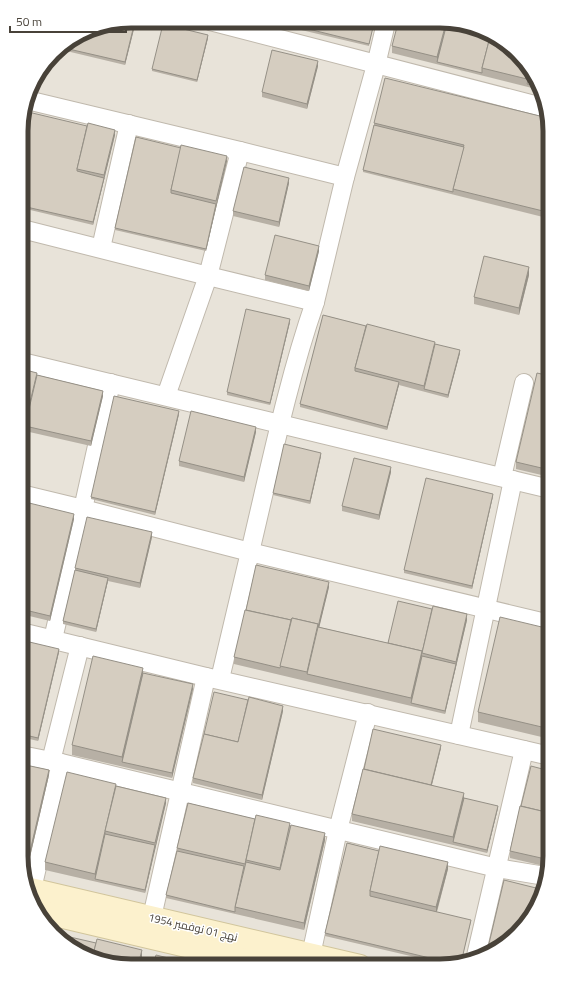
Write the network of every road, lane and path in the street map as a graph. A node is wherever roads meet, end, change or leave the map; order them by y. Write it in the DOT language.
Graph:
graph roads {
  1 [pos="264,28"];
  2 [pos="385,28"];
  3 [pos="376,65"];
  4 [pos="32,101"];
  5 [pos="540,106"];
  6 [pos="129,124"];
  7 [pos="240,151"];
  8 [pos="345,177"];
  9 [pos="28,230"];
  10 [pos="101,248"];
  11 [pos="208,276"];
  12 [pos="315,302"];
  13 [pos="28,363"];
  14 [pos="111,383"];
  15 [pos="524,383"];
  16 [pos="166,396"];
  17 [pos="280,423"];
  18 [pos="508,479"];
  19 [pos="543,487"];
  20 [pos="28,496"];
  21 [pos="83,509"];
  22 [pos="250,552"];
  23 [pos="486,610"];
  24 [pos="543,622"];
  25 [pos="28,633"];
  26 [pos="54,639"];
  27 [pos="80,646"];
  28 [pos="213,678"];
  29 [pos="368,713"];
  30 [pos="459,735"];
  31 [pos="524,750"];
  32 [pos="543,754"];
  33 [pos="28,756"];
  34 [pos="56,762"];
  35 [pos="181,792"];
  36 [pos="338,830"];
  37 [pos="497,868"];
  38 [pos="541,875"];
  39 [pos="31,880"];
  40 [pos="33,889"];
  41 [pos="46,914"];
  42 [pos="152,917"];
  43 [pos="477,952"];
  44 [pos="311,955"];
  45 [pos="228,959"];
  46 [pos="329,959"];
  1 -- 3 [label="street"];
  2 -- 3 [label="street"];
  3 -- 5 [label="street"];
  3 -- 8 [label="street"];
  4 -- 6 [label="street"];
  6 -- 7 [label="street"];
  6 -- 10 [label="street"];
  7 -- 8 [label="street"];
  7 -- 11 [label="street"];
  8 -- 12 [label="street"];
  9 -- 10 [label="street"];
  10 -- 11 [label="street"];
  11 -- 12 [label="street"];
  11 -- 16 [label="street"];
  12 -- 17 [label="street"];
  13 -- 14 [label="street"];
  14 -- 16 [label="street"];
  14 -- 21 [label="street"];
  15 -- 18 [label="street"];
  16 -- 17 [label="street"];
  17 -- 18 [label="street"];
  17 -- 22 [label="street"];
  18 -- 19 [label="street"];
  18 -- 23 [label="street"];
  20 -- 21 [label="street"];
  21 -- 22 [label="street"];
  21 -- 26 [label="street"];
  22 -- 23 [label="street"];
  22 -- 28 [label="street"];
  23 -- 24 [label="street"];
  23 -- 30 [label="street"];
  25 -- 26 [label="street"];
  26 -- 27 [label="street"];
  27 -- 28 [label="street"];
  27 -- 34 [label="street"];
  28 -- 29 [label="street"];
  28 -- 35 [label="street"];
  29 -- 30 [label="street"];
  29 -- 36 [label="street"];
  30 -- 31 [label="street"];
  31 -- 32 [label="street"];
  31 -- 37 [label="street"];
  33 -- 34 [label="street"];
  34 -- 35 [label="street"];
  34 -- 39 [label="street"];
  35 -- 36 [label="street"];
  35 -- 42 [label="street"];
  36 -- 37 [label="street"];
  36 -- 44 [label="street"];
  37 -- 38 [label="street"];
  37 -- 43 [label="street"];
  40 -- 42 [label="main road, نهج 01 نوفمبر 1954"];
  41 -- 45 [label="main road, نهج 01 نوفمبر 1954"];
  42 -- 44 [label="main road, نهج 01 نوفمبر 1954"];
  44 -- 46 [label="main road, نهج 01 نوفمبر 1954"];
}
